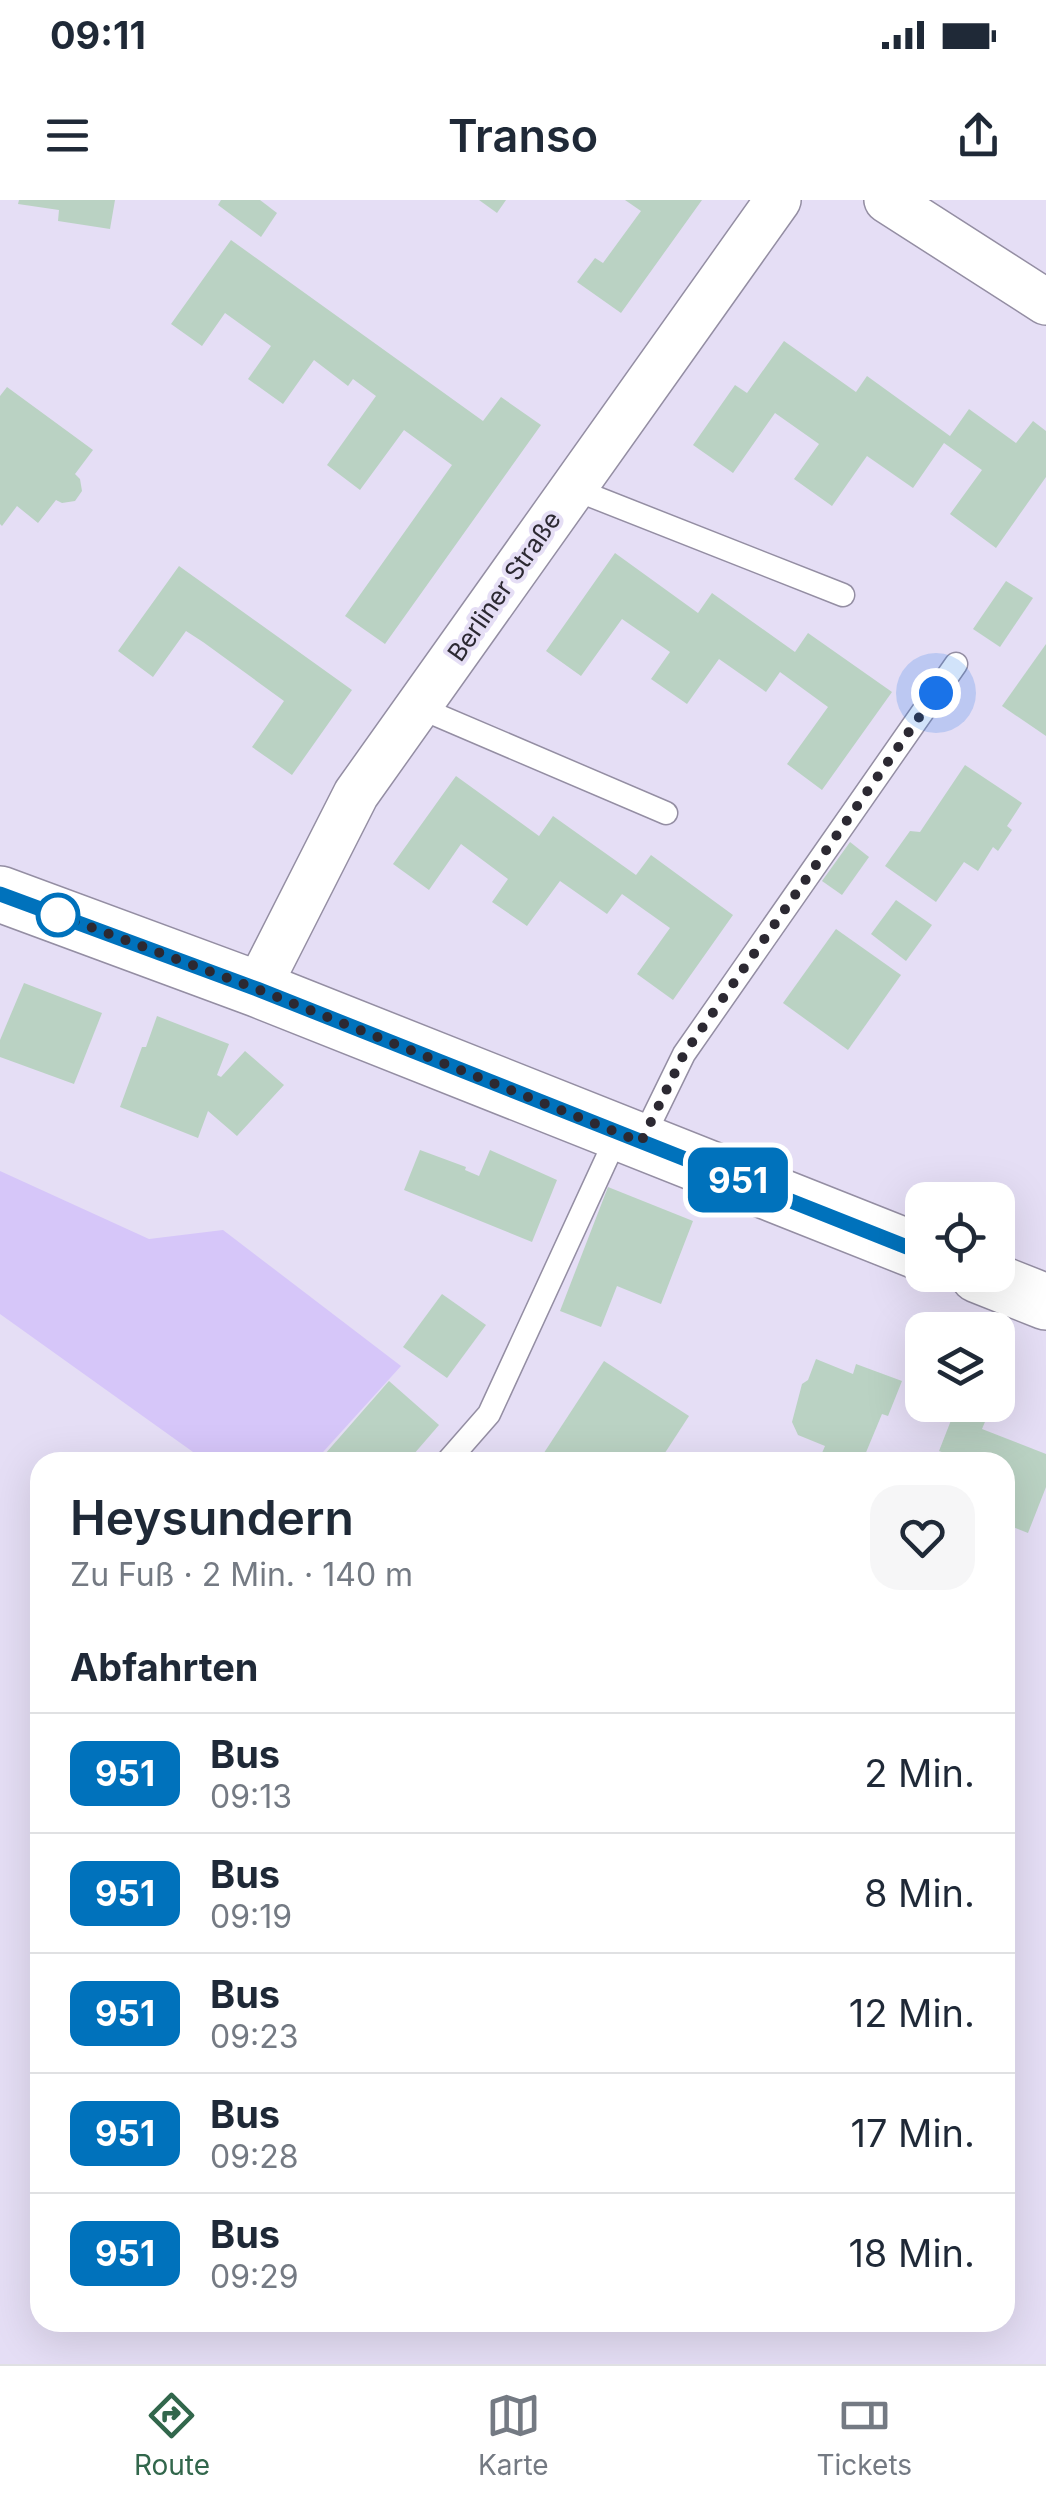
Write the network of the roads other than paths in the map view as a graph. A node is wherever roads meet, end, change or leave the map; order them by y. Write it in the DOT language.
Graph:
graph roads {
  1 [pos="778,200"];
  2 [pos="887,200"];
  3 [pos="1046,302"];
  4 [pos="574,489"];
  5 [pos="843,595"];
  6 [pos="956,664"];
  7 [pos="418,707"];
  8 [pos="666,814"];
  9 [pos="0,894"];
  10 [pos="257,989"];
  11 [pos="630,1138"];
  12 [pos="905,1246"];
  13 [pos="1015,1290"];
  14 [pos="1046,1302"];
  15 [pos="456,1452"];
  1 -- 4 [label="street, Berliner Straße"];
  2 -- 3 [label="street"];
  4 -- 5 [label="lane"];
  4 -- 7 [label="street, Berliner Straße"];
  6 -- 11 [label="lane"];
  7 -- 8 [label="lane"];
  7 -- 10 [label="street, Berliner Straße"];
  9 -- 10 [label="street"];
  10 -- 11 [label="street"];
  11 -- 12 [label="street"];
  11 -- 15 [label="lane"];
  13 -- 14 [label="street"];
}
